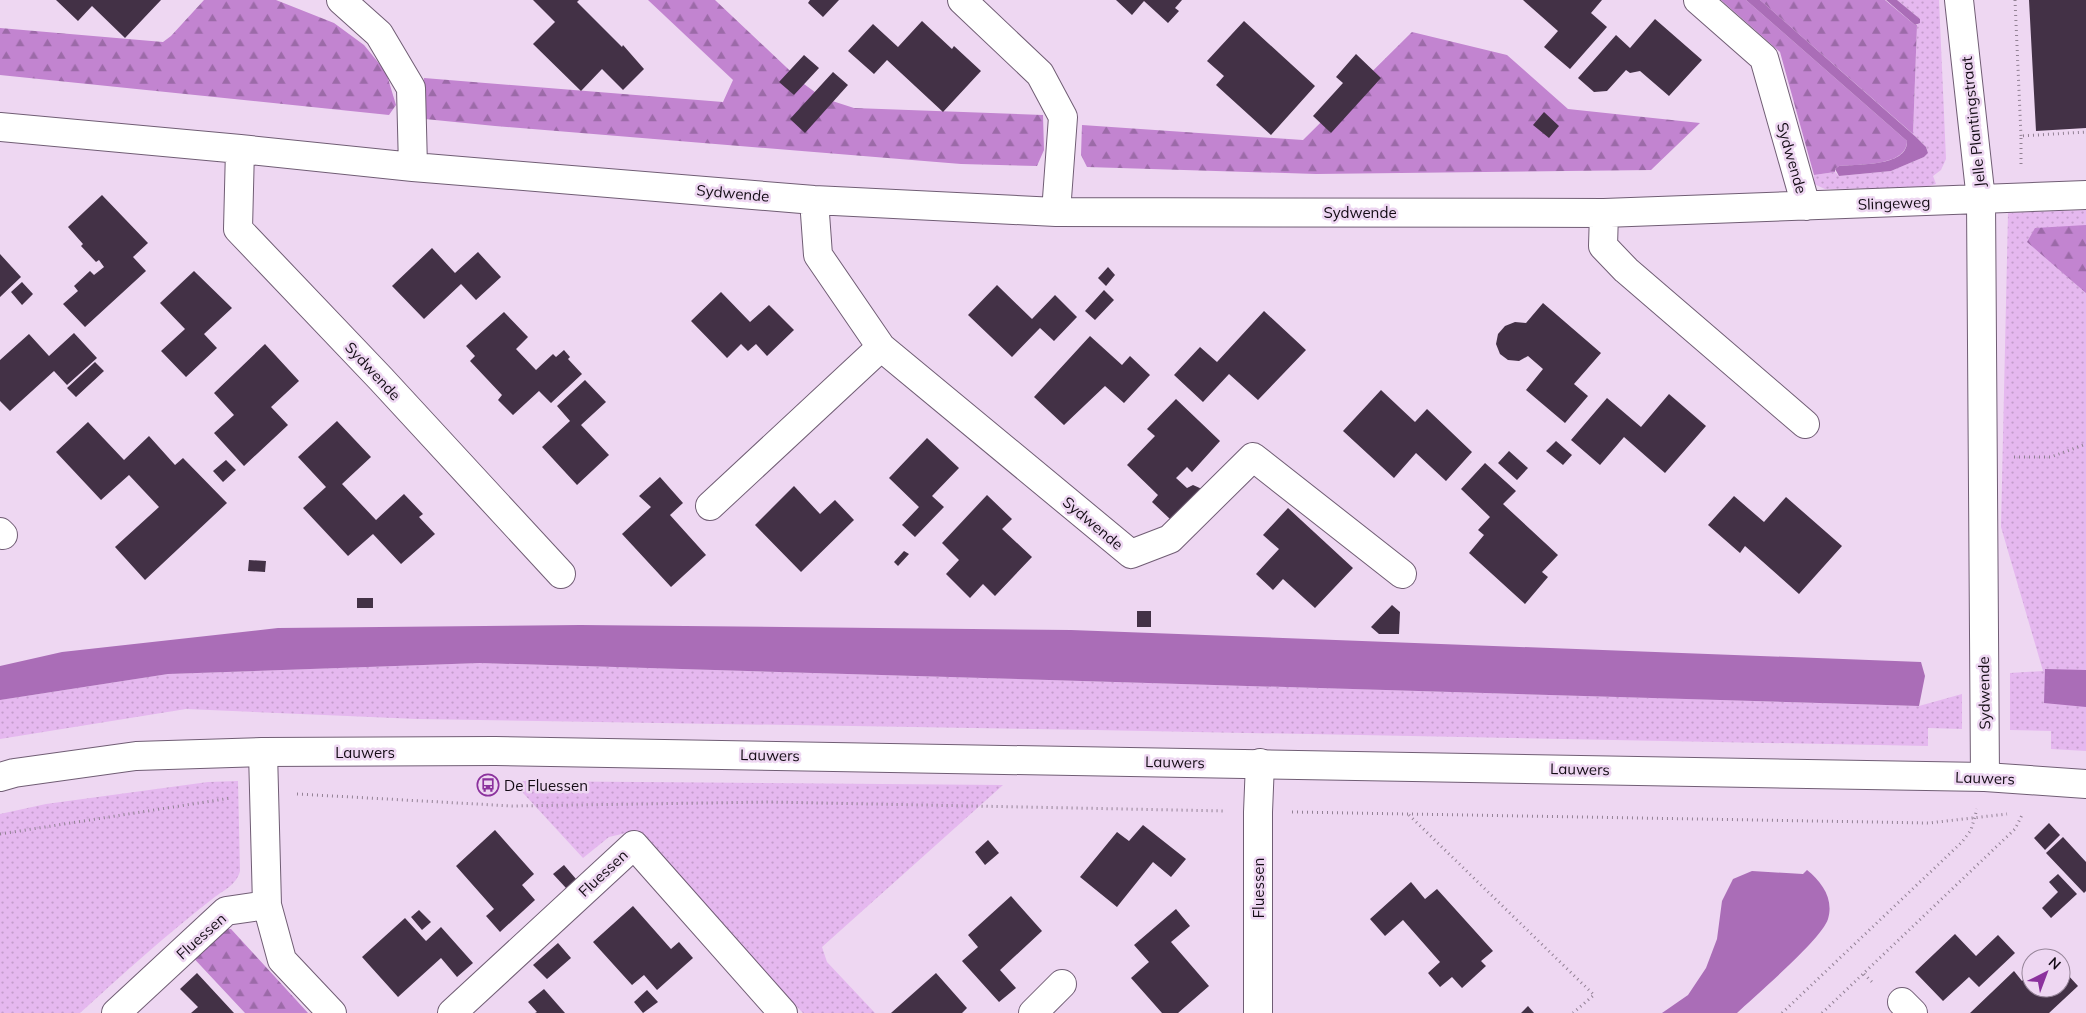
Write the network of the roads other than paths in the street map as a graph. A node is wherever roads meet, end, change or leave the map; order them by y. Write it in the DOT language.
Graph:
graph roads {
  1 [pos="341,0"];
  2 [pos="962,0"];
  3 [pos="1698,0"];
  4 [pos="1959,0"];
  5 [pos="0,127"];
  6 [pos="240,148"];
  7 [pos="413,167"];
  8 [pos="2086,195"];
  9 [pos="814,200"];
  10 [pos="1981,200"];
  11 [pos="1806,206"];
  12 [pos="1056,212"];
  13 [pos="1604,213"];
  14 [pos="881,347"];
  15 [pos="1805,424"];
  16 [pos="710,506"];
  17 [pos="561,574"];
  18 [pos="1402,574"];
  19 [pos="263,752"];
  20 [pos="1260,763"];
  21 [pos="0,777"];
  22 [pos="1985,777"];
  23 [pos="2086,784"];
  24 [pos="267,905"];
  25 [pos="1062,984"];
  26 [pos="116,1013"];
  27 [pos="332,1013"];
  28 [pos="452,1013"];
  29 [pos="783,1013"];
  30 [pos="1034,1013"];
  31 [pos="1258,1013"];
  1 -- 7 [label="street"];
  2 -- 12 [label="street"];
  3 -- 11 [label="street, Sydwende"];
  4 -- 10 [label="street, Jelle Plantingstraat"];
  5 -- 6 [label="street, Sydwende"];
  6 -- 7 [label="street, Sydwende"];
  6 -- 17 [label="street, Sydwende"];
  7 -- 9 [label="street, Sydwende"];
  8 -- 10 [label="street, Jelle Plantingstraat"];
  9 -- 12 [label="street, Sydwende"];
  9 -- 14 [label="street, Sydwende"];
  10 -- 11 [label="street, Slingeweg"];
  10 -- 22 [label="street, Sydwende"];
  11 -- 13 [label="street, Sydwende"];
  12 -- 13 [label="street, Sydwende"];
  13 -- 15 [label="street"];
  14 -- 16 [label="street"];
  14 -- 18 [label="street, Sydwende"];
  19 -- 20 [label="street, Lauwers"];
  19 -- 21 [label="street, Lauwers"];
  19 -- 24 [label="street"];
  20 -- 22 [label="street, Lauwers"];
  20 -- 31 [label="street, Fluessen"];
  22 -- 23 [label="street, Lauwers"];
  24 -- 26 [label="street, Fluessen"];
  24 -- 27 [label="street"];
  25 -- 30 [label="street"];
  28 -- 29 [label="street, Fluessen"];
}
